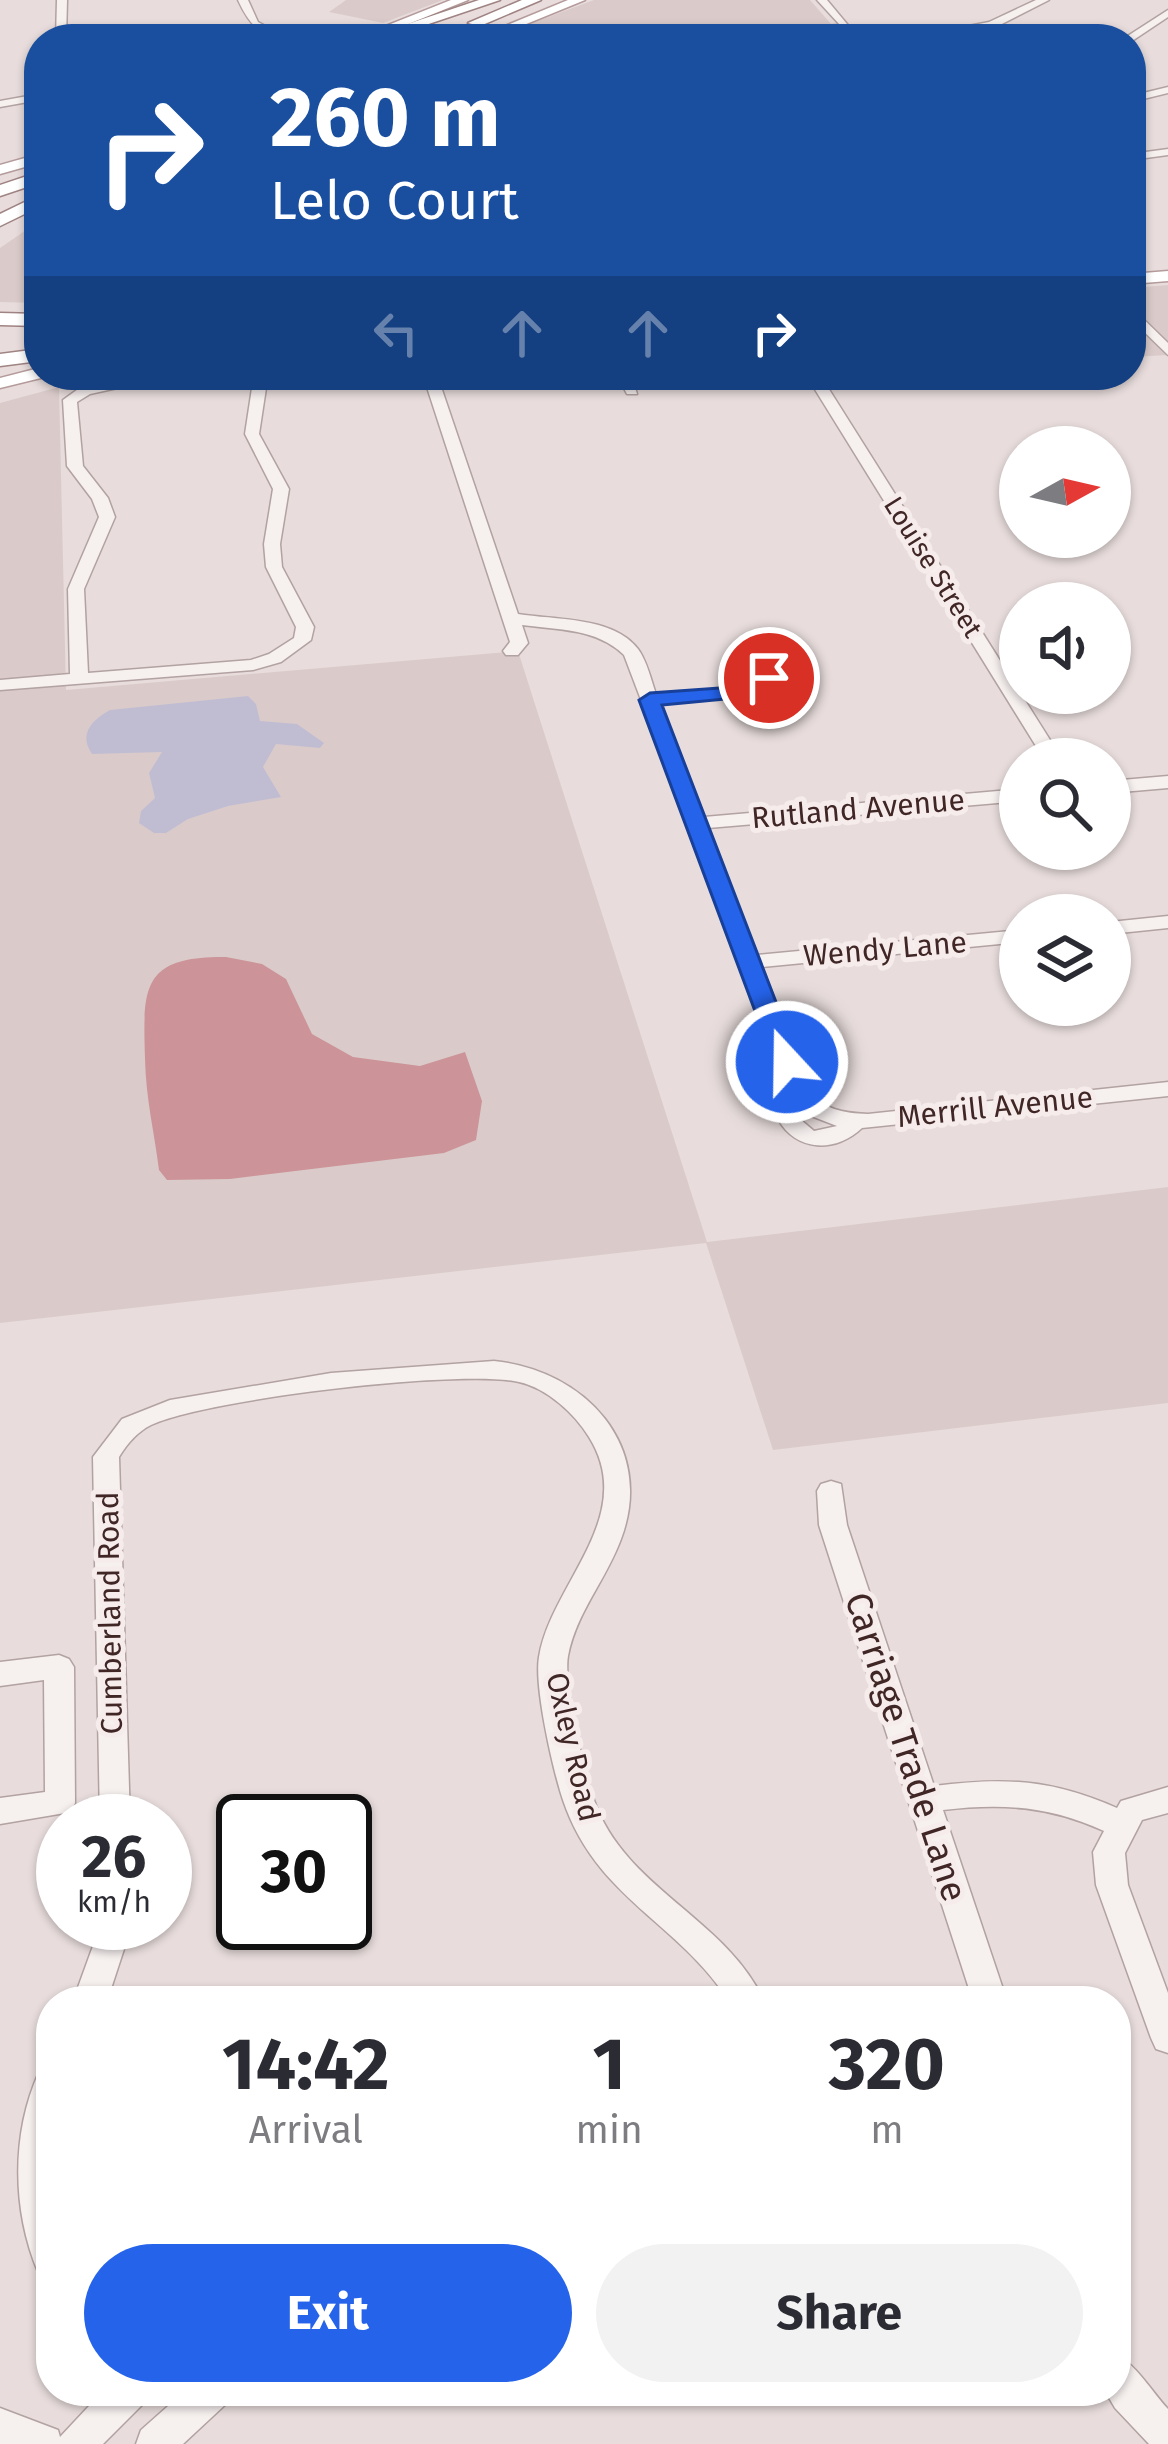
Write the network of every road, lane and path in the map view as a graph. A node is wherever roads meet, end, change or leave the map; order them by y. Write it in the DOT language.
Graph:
graph roads {
  1 [pos="462,0"];
  2 [pos="493,0"];
  3 [pos="505,0"];
  4 [pos="534,0"];
  5 [pos="579,0"];
  6 [pos="823,0"];
  7 [pos="1044,0"];
  8 [pos="399,24"];
  9 [pos="417,24"];
  10 [pos="442,24"];
  11 [pos="472,24"];
  12 [pos="517,24"];
  13 [pos="844,24"];
  14 [pos="994,24"];
  15 [pos="1146,106"];
  16 [pos="1152,108"];
  17 [pos="1146,327"];
  18 [pos="1168,351"];
  19 [pos="86,390"];
  20 [pos="259,390"];
  21 [pos="435,390"];
  22 [pos="822,390"];
  23 [pos="511,618"];
  24 [pos="512,651"];
  25 [pos="79,679"];
  26 [pos="0,685"];
  27 [pos="725,693"];
  28 [pos="650,700"];
  29 [pos="1040,738"];
  30 [pos="1168,782"];
  31 [pos="1131,785"];
  32 [pos="999,797"];
  33 [pos="696,824"];
  34 [pos="1168,922"];
  35 [pos="1131,926"];
  36 [pos="999,938"];
  37 [pos="749,962"];
  38 [pos="1168,1089"];
  39 [pos="813,1108"];
  40 [pos="856,1121"];
  41 [pos="140,1419"];
  42 [pos="831,1491"];
  43 [pos="0,1675"];
  44 [pos="114,1794"];
  45 [pos="923,1800"];
  46 [pos="1168,1800"];
  47 [pos="0,1811"];
  48 [pos="1120,1824"];
  49 [pos="108,1950"];
  50 [pos="95,1986"];
  51 [pos="738,1986"];
  52 [pos="985,1986"];
  53 [pos="1168,2038"];
  54 [pos="36,2182"];
  55 [pos="36,2214"];
  56 [pos="1131,2398"];
  57 [pos="115,2406"];
  58 [pos="189,2406"];
  59 [pos="0,2427"];
  60 [pos="1168,2436"];
  61 [pos="44,2444"];
  62 [pos="76,2444"];
  63 [pos="155,2444"];
  1 -- 8 [label="main road"];
  2 -- 9 [label="highway"];
  3 -- 10 [label="highway"];
  4 -- 11 [label="highway"];
  5 -- 12 [label="main road"];
  6 -- 13 [label="street"];
  7 -- 14 [label="street"];
  15 -- 16 [label="street"];
  17 -- 18 [label="street"];
  19 -- 25 [label="street"];
  20 -- 25 [label="street"];
  21 -- 23 [label="street"];
  22 -- 29 [label="street, Louise Street"];
  23 -- 24 [label="street"];
  23 -- 28 [label="street"];
  25 -- 26 [label="street"];
  27 -- 28 [label="street"];
  28 -- 33 [label="street"];
  30 -- 31 [label="street"];
  32 -- 33 [label="street, Rutland Avenue"];
  33 -- 37 [label="street"];
  34 -- 35 [label="street"];
  36 -- 37 [label="street, Wendy Lane"];
  37 -- 39 [label="street"];
  38 -- 40 [label="street, Merrill Avenue"];
  39 -- 40 [label="street, Merrill Avenue"];
  39 -- 40 [label="street"];
  41 -- 44 [label="street, Cumberland Road"];
  41 -- 51 [label="street, Oxley Road"];
  42 -- 45 [label="street, Carriage Trade Lane"];
  43 -- 47 [label="street"];
  45 -- 48 [label="street"];
  45 -- 52 [label="street, Carriage Trade Lane"];
  46 -- 48 [label="street"];
  48 -- 53 [label="street"];
  49 -- 50 [label="street"];
  54 -- 55 [label="street"];
  56 -- 60 [label="street"];
  57 -- 62 [label="street"];
  58 -- 63 [label="street"];
  59 -- 61 [label="street"];
}
